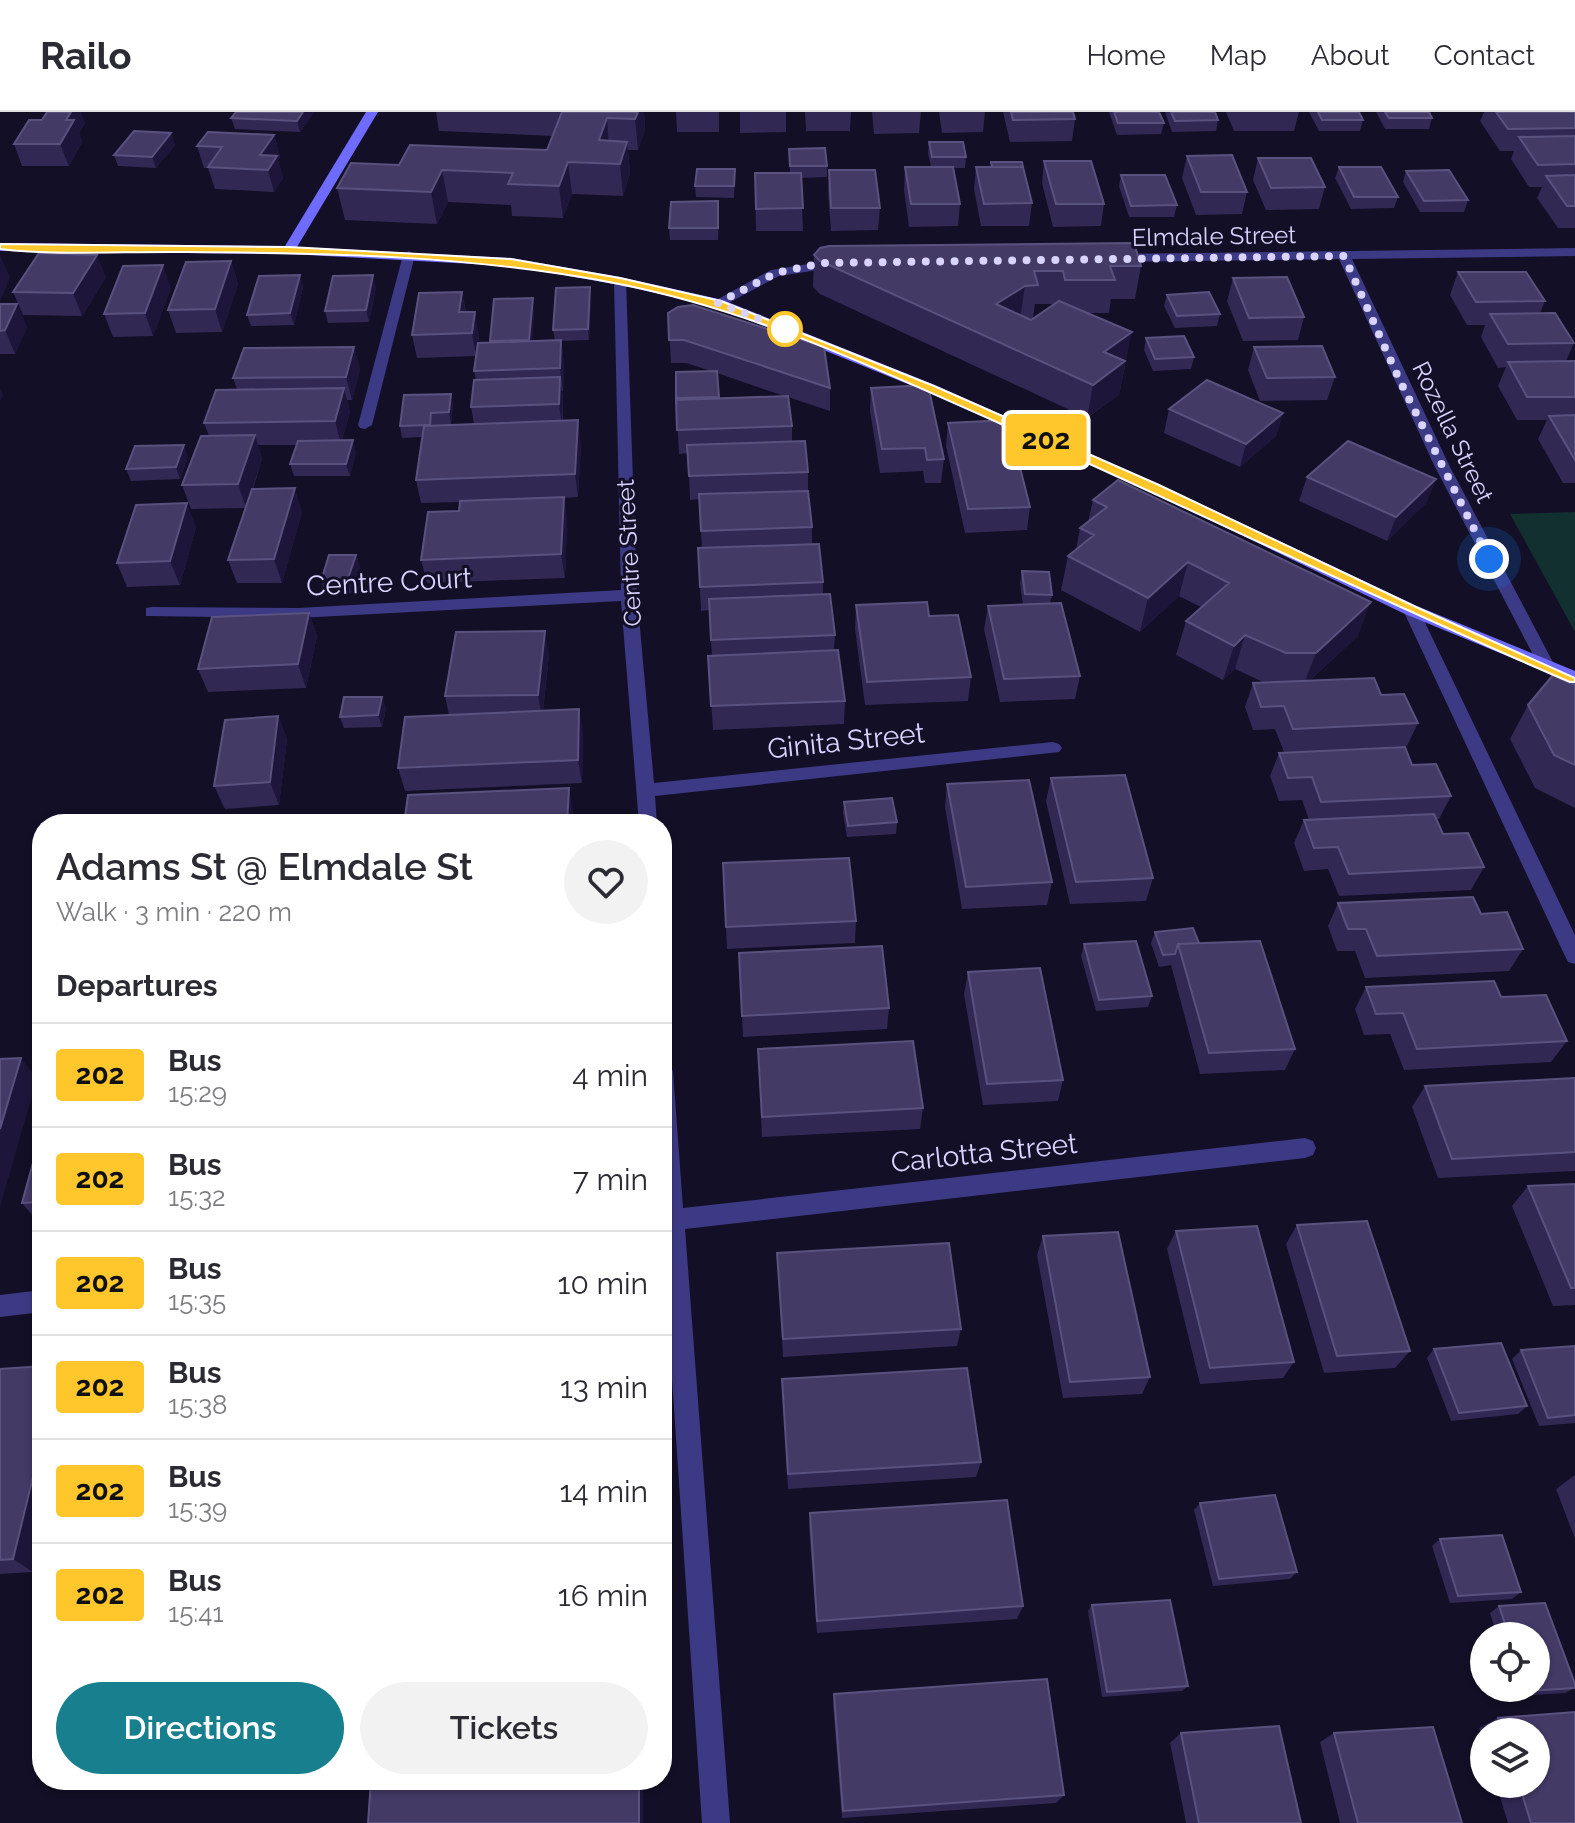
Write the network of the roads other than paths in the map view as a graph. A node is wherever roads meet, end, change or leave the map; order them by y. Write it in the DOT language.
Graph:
graph roads {
  1 [pos="372,112"];
  2 [pos="0,247"];
  3 [pos="289,250"];
  4 [pos="1575,252"];
  5 [pos="409,255"];
  6 [pos="1344,256"];
  7 [pos="1090,259"];
  8 [pos="855,262"];
  9 [pos="620,281"];
  10 [pos="718,303"];
  11 [pos="365,425"];
  12 [pos="629,595"];
  13 [pos="1411,610"];
  14 [pos="152,612"];
  15 [pos="1548,668"];
  16 [pos="1575,678"];
  17 [pos="1053,748"];
  18 [pos="646,790"];
  19 [pos="647,814"];
  20 [pos="1575,956"];
  21 [pos="1305,1148"];
  22 [pos="672,1220"];
  23 [pos="672,1293"];
  24 [pos="32,1302"];
  25 [pos="0,1306"];
  26 [pos="716,1823"];
  1 -- 3 [label="main road"];
  2 -- 3 [label="main road"];
  3 -- 5 [label="main road"];
  4 -- 6 [label="street, Elmdale Street"];
  5 -- 9 [label="main road"];
  5 -- 11 [label="street"];
  6 -- 7 [label="street, Elmdale Street"];
  6 -- 15 [label="street, Rozella Street"];
  8 -- 10 [label="street"];
  9 -- 10 [label="main road"];
  9 -- 12 [label="street, Centre Street"];
  10 -- 13 [label="main road"];
  12 -- 14 [label="street, Centre Court"];
  12 -- 18 [label="street, Centre Street"];
  13 -- 15 [label="main road"];
  13 -- 20 [label="street"];
  15 -- 16 [label="main road"];
  17 -- 18 [label="street, Ginita Street"];
  18 -- 19 [label="street, Centre Street"];
  21 -- 22 [label="street, Carlotta Street"];
  23 -- 26 [label="street"];
  24 -- 25 [label="street"];
}
